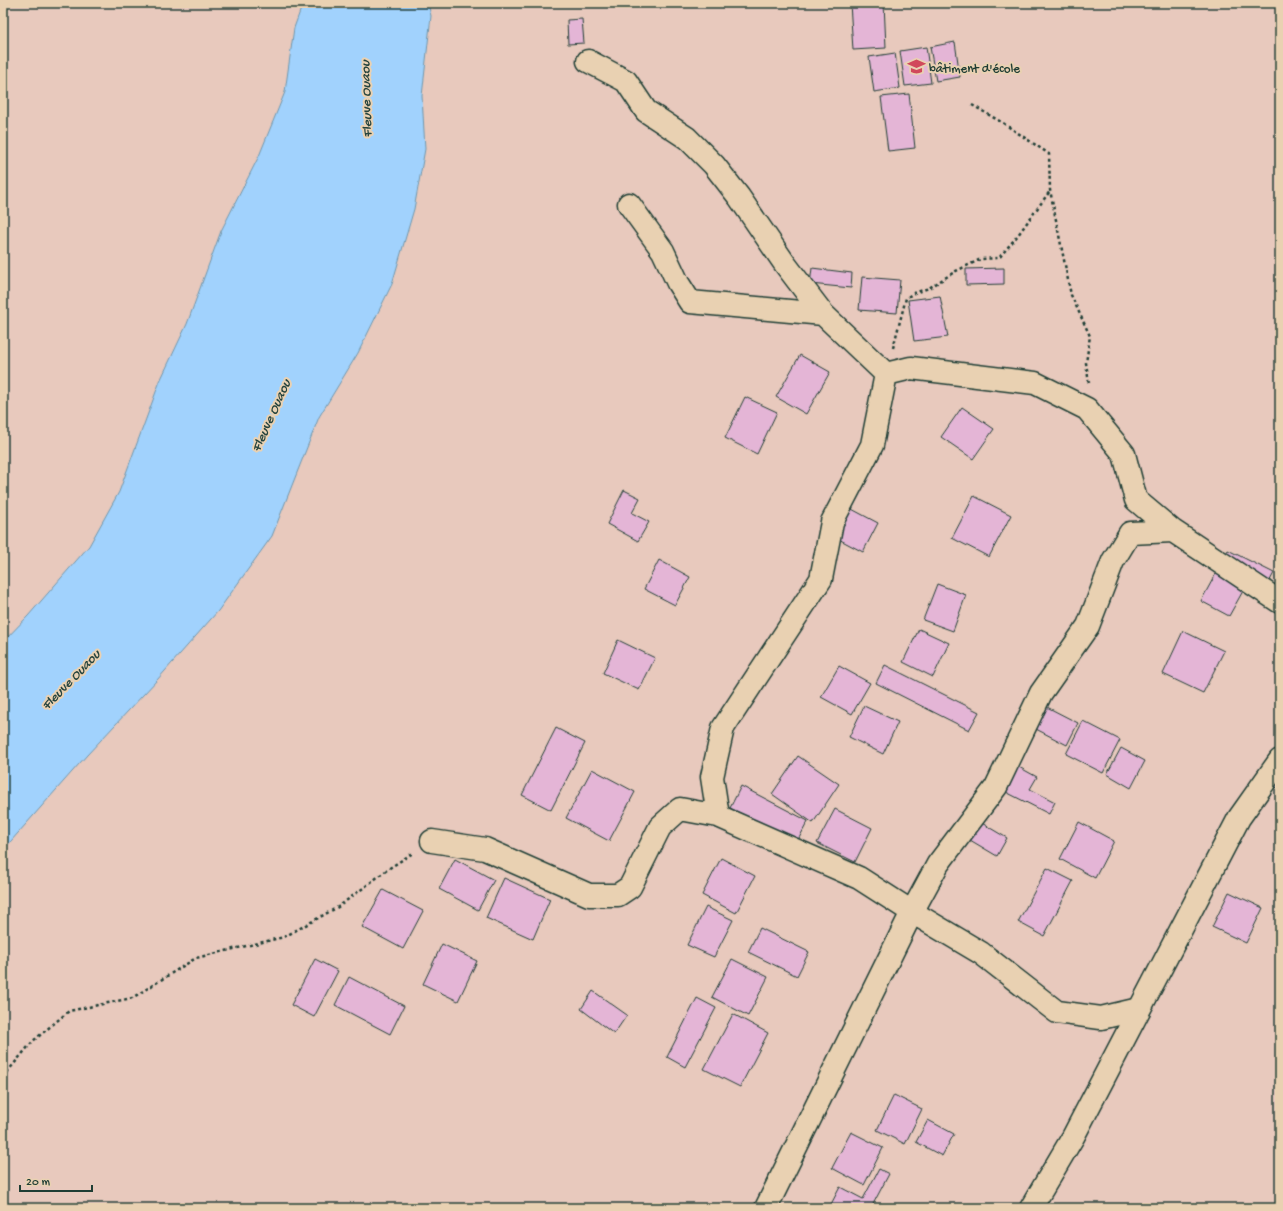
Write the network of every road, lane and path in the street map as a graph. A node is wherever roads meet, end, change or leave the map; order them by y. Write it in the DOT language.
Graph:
graph roads {
  1 [pos="588,61"];
  2 [pos="972,105"];
  3 [pos="1050,190"];
  4 [pos="629,204"];
  5 [pos="823,314"];
  6 [pos="886,374"];
  7 [pos="1087,409"];
  8 [pos="1136,500"];
  9 [pos="1173,531"];
  10 [pos="1130,533"];
  11 [pos="1280,602"];
  12 [pos="1280,760"];
  13 [pos="718,816"];
  14 [pos="432,841"];
  15 [pos="912,912"];
  16 [pos="1139,1009"];
  17 [pos="3,1077"];
  18 [pos="766,1208"];
  19 [pos="1032,1208"];
  1 -- 5 [label="street"];
  2 -- 3 [label="path"];
  3 -- 6 [label="path"];
  3 -- 7 [label="path"];
  4 -- 5 [label="street"];
  5 -- 6 [label="street"];
  6 -- 7 [label="street"];
  6 -- 13 [label="street"];
  7 -- 8 [label="street"];
  8 -- 9 [label="street"];
  8 -- 10 [label="street"];
  9 -- 10 [label="street"];
  9 -- 11 [label="street"];
  10 -- 15 [label="street"];
  12 -- 16 [label="street"];
  13 -- 14 [label="street"];
  13 -- 15 [label="street"];
  14 -- 17 [label="path"];
  15 -- 16 [label="street"];
  15 -- 18 [label="street"];
  16 -- 19 [label="street"];
}
